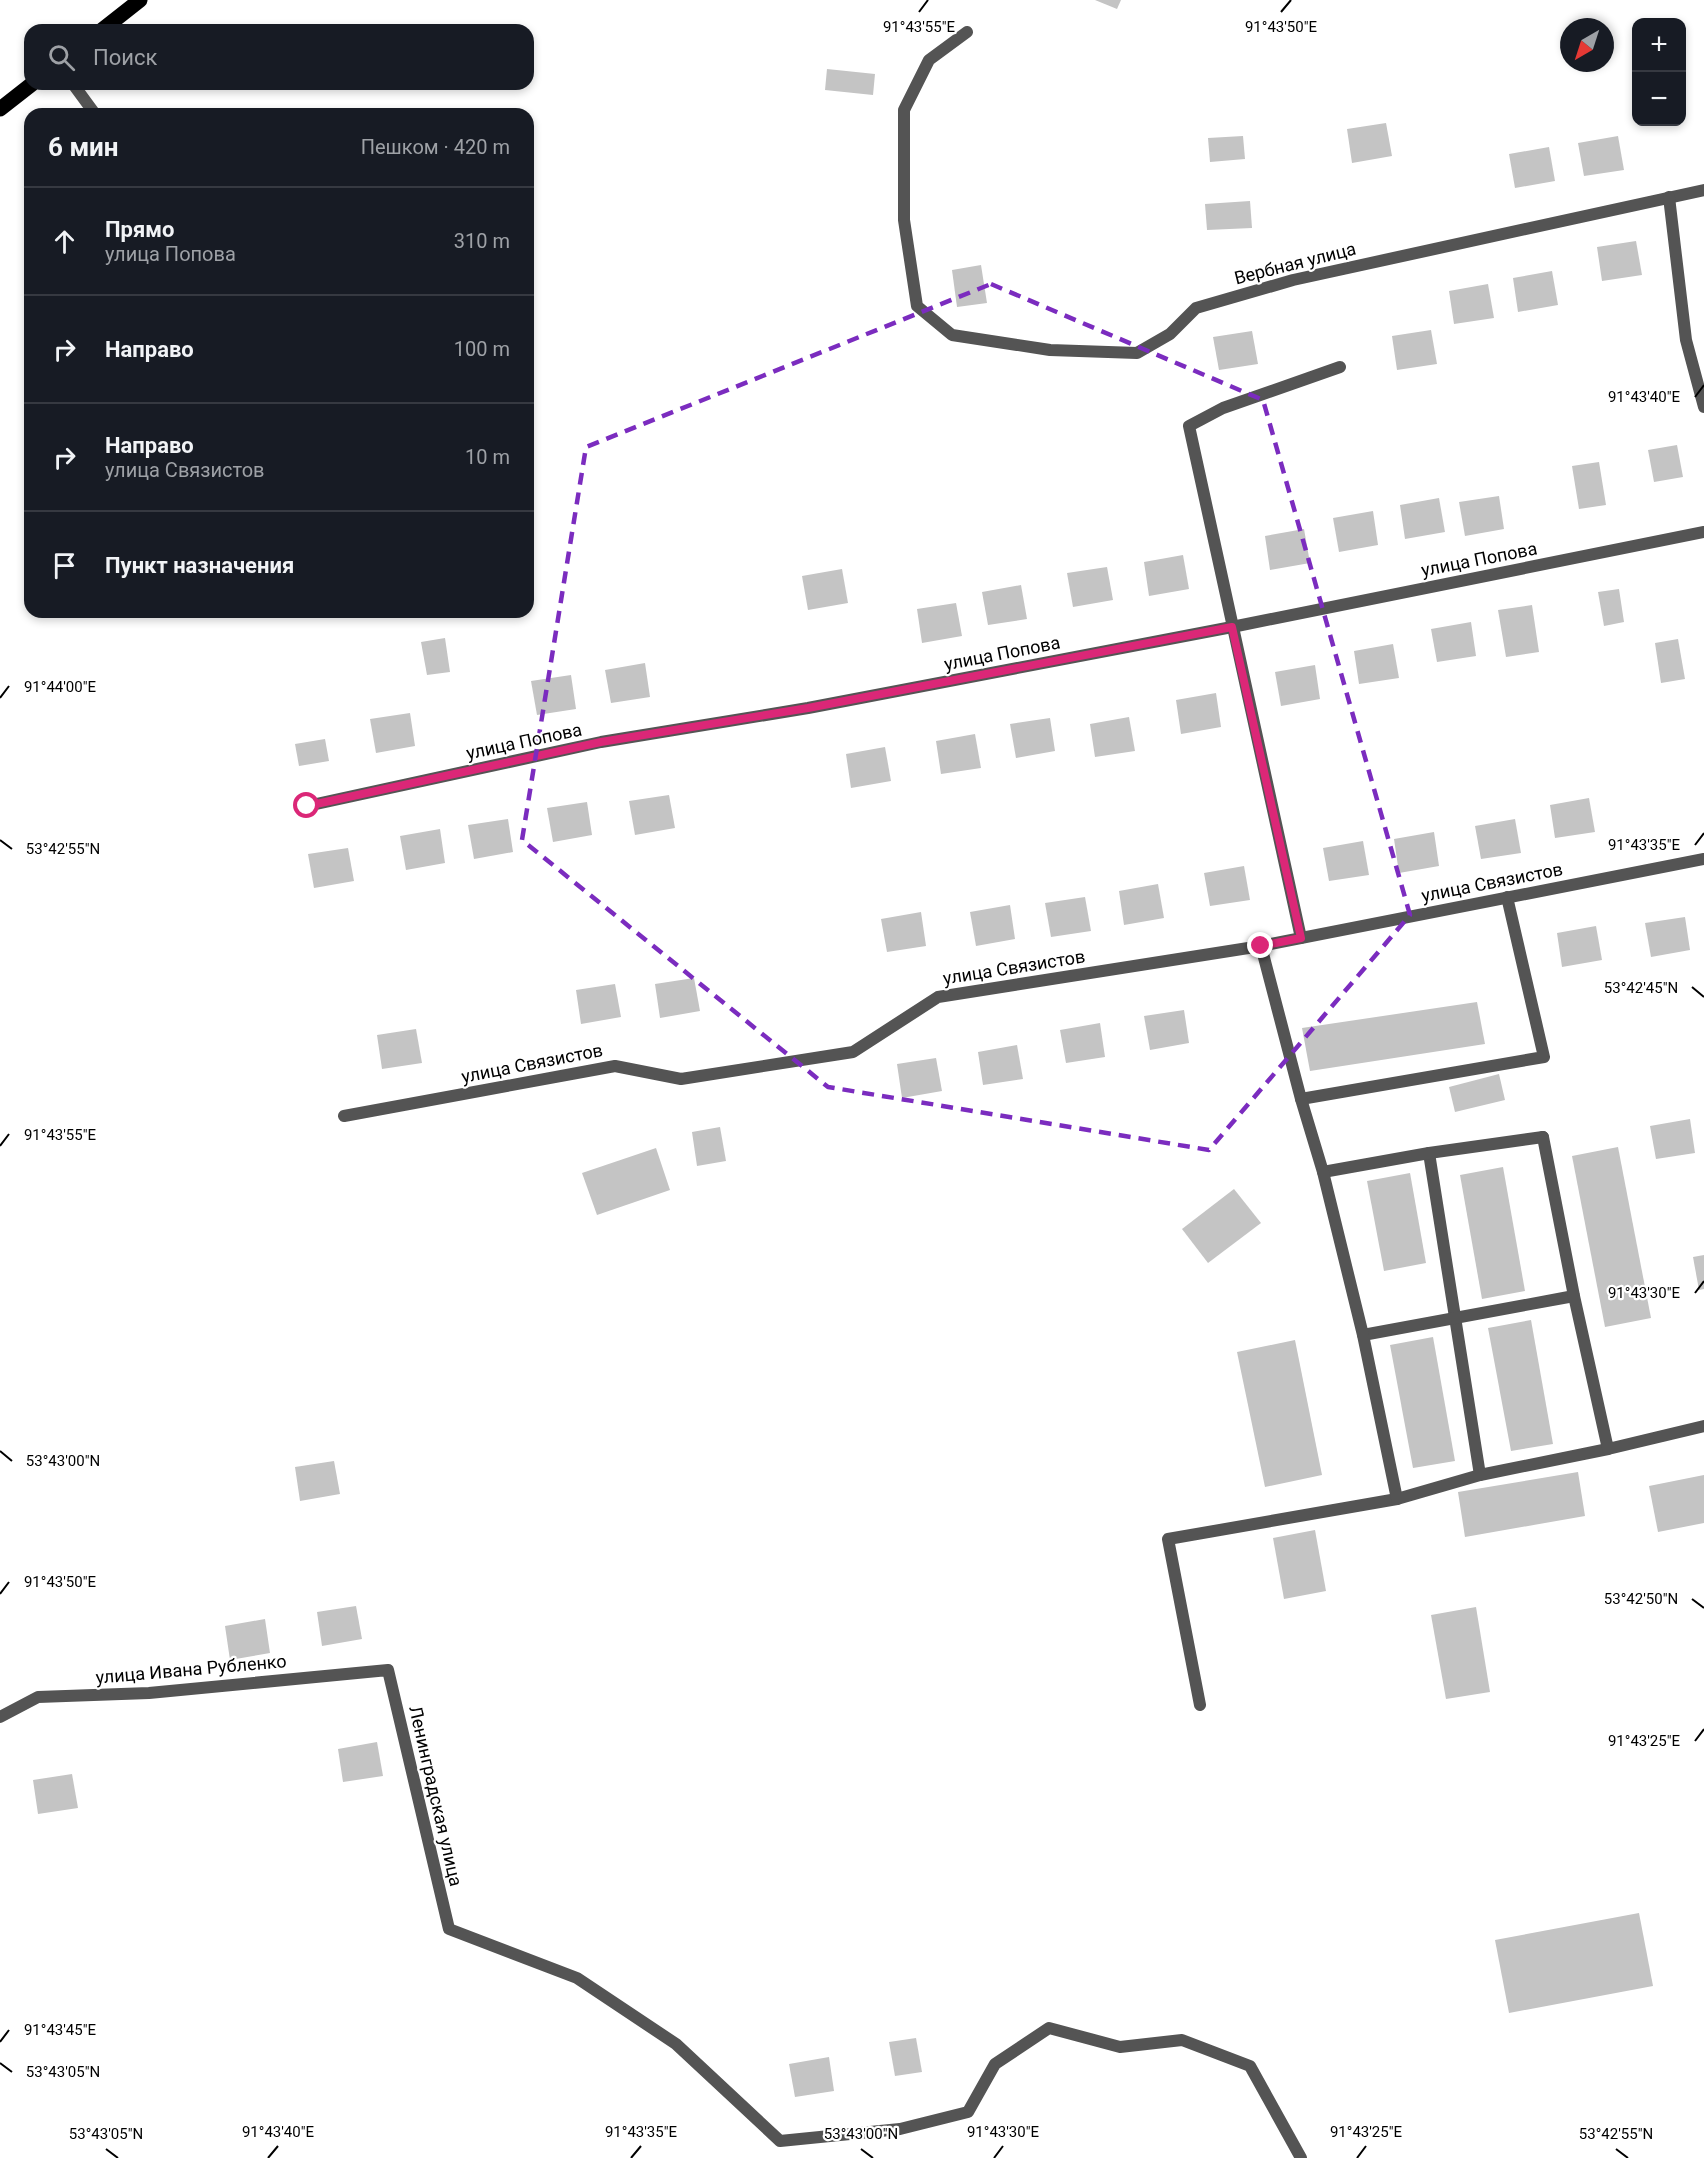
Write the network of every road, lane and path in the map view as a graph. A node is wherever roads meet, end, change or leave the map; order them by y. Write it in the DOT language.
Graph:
graph roads {
  1 [pos="140,0"];
  2 [pos="110,24"];
  3 [pos="967,32"];
  4 [pos="24,90"];
  5 [pos="77,90"];
  6 [pos="91,108"];
  7 [pos="0,109"];
  8 [pos="1704,190"];
  9 [pos="1669,197"];
  10 [pos="1340,367"];
  11 [pos="1704,407"];
  12 [pos="1704,532"];
  13 [pos="1232,627"];
  14 [pos="307,806"];
  15 [pos="1704,859"];
  16 [pos="1507,897"];
  17 [pos="1301,938"];
  18 [pos="1261,946"];
  19 [pos="1301,1099"];
  20 [pos="344,1116"];
  21 [pos="1429,1153"];
  22 [pos="1323,1172"];
  23 [pos="1574,1296"];
  24 [pos="1456,1319"];
  25 [pos="1363,1335"];
  26 [pos="1704,1426"];
  27 [pos="1608,1449"];
  28 [pos="1480,1475"];
  29 [pos="1397,1499"];
  30 [pos="388,1670"];
  31 [pos="1200,1705"];
  32 [pos="0,1717"];
  33 [pos="1301,2158"];
  1 -- 2 [label="main road"];
  3 -- 9 [label="street, Вербная улица"];
  4 -- 7 [label="main road"];
  5 -- 6 [label="street"];
  8 -- 9 [label="street, Вербная улица"];
  9 -- 11 [label="street"];
  10 -- 13 [label="street"];
  12 -- 13 [label="street, улица Попова"];
  13 -- 14 [label="street, улица Попова"];
  13 -- 17 [label="street"];
  15 -- 16 [label="street, улица Связистов"];
  16 -- 17 [label="street, улица Связистов"];
  16 -- 19 [label="street"];
  17 -- 18 [label="street, улица Связистов"];
  18 -- 19 [label="street"];
  18 -- 20 [label="street, улица Связистов"];
  19 -- 22 [label="street"];
  21 -- 22 [label="street"];
  21 -- 23 [label="street"];
  21 -- 24 [label="street"];
  22 -- 25 [label="street"];
  23 -- 24 [label="street"];
  23 -- 27 [label="street"];
  24 -- 25 [label="street"];
  24 -- 28 [label="street"];
  25 -- 29 [label="street"];
  26 -- 27 [label="street"];
  27 -- 28 [label="street"];
  28 -- 29 [label="street"];
  29 -- 31 [label="street"];
  30 -- 32 [label="street, улица Ивана Рубленко"];
  30 -- 33 [label="street, Ленинградская улица"];
}
